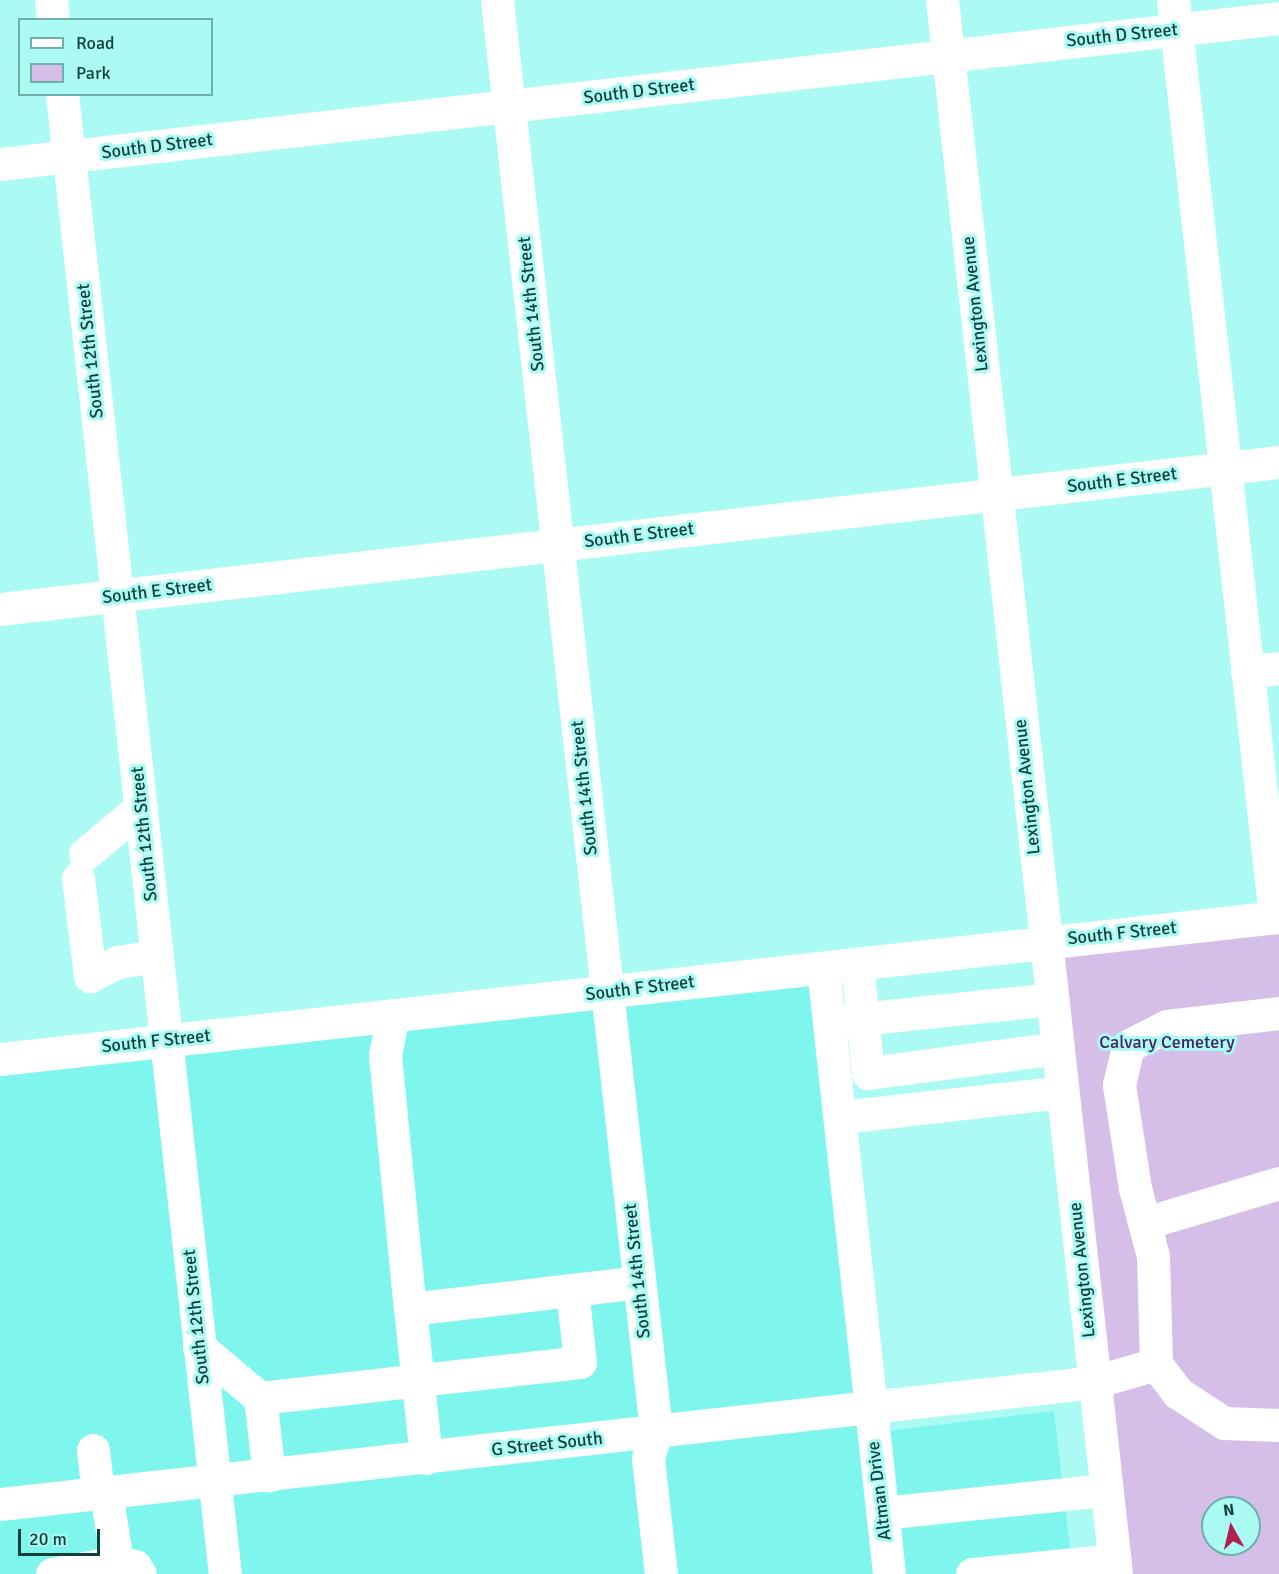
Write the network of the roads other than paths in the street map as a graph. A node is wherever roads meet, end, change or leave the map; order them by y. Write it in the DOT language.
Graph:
graph roads {
  1 [pos="51,0"];
  2 [pos="497,0"];
  3 [pos="942,0"];
  4 [pos="1174,15"];
  5 [pos="53,18"];
  6 [pos="1279,18"];
  7 [pos="948,54"];
  8 [pos="62,96"];
  9 [pos="509,106"];
  10 [pos="68,156"];
  11 [pos="0,164"];
  12 [pos="1279,462"];
  13 [pos="1224,469"];
  14 [pos="996,495"];
  15 [pos="558,545"];
  16 [pos="117,595"];
  17 [pos="0,609"];
  18 [pos="1279,668"];
  19 [pos="1246,672"];
  20 [pos="141,807"];
  21 [pos="1277,917"];
  22 [pos="1044,942"];
  23 [pos="157,956"];
  24 [pos="857,964"];
  25 [pos="823,968"];
  26 [pos="606,992"];
  27 [pos="1052,999"];
  28 [pos="1279,1013"];
  29 [pos="393,1016"];
  30 [pos="863,1019"];
  31 [pos="829,1021"];
  32 [pos="166,1040"];
  33 [pos="1057,1048"];
  34 [pos="0,1059"];
  35 [pos="1062,1092"];
  36 [pos="842,1116"];
  37 [pos="1279,1183"];
  38 [pos="1145,1223"];
  39 [pos="639,1282"];
  40 [pos="572,1290"];
  41 [pos="410,1309"];
  42 [pos="199,1347"];
  43 [pos="1156,1364"];
  44 [pos="418,1380"];
  45 [pos="1094,1382"];
  46 [pos="260,1398"];
  47 [pos="869,1408"];
  48 [pos="1279,1425"];
  49 [pos="656,1432"];
  50 [pos="93,1450"];
  51 [pos="426,1458"];
  52 [pos="269,1475"];
  53 [pos="214,1481"];
  54 [pos="1106,1490"];
  55 [pos="102,1493"];
  56 [pos="0,1504"];
  57 [pos="882,1513"];
  58 [pos="1115,1567"];
  59 [pos="129,1568"];
  60 [pos="883,1571"];
  61 [pos="52,1574"];
  62 [pos="225,1574"];
  63 [pos="661,1574"];
  64 [pos="972,1574"];
  1 -- 5 [label="street"];
  2 -- 9 [label="street, South 14th Street"];
  3 -- 7 [label="street, Lexington Avenue"];
  4 -- 6 [label="street, South D Street"];
  4 -- 7 [label="street, South D Street"];
  4 -- 13 [label="street"];
  7 -- 9 [label="street, South D Street"];
  7 -- 14 [label="street, Lexington Avenue"];
  8 -- 10 [label="street, South 12th Street"];
  9 -- 10 [label="street, South D Street"];
  9 -- 15 [label="street, South 14th Street"];
  10 -- 11 [label="street, South D Street"];
  10 -- 16 [label="street, South 12th Street"];
  12 -- 13 [label="street, South E Street"];
  13 -- 14 [label="street, South E Street"];
  13 -- 19 [label="street"];
  14 -- 15 [label="street, South E Street"];
  14 -- 22 [label="street, Lexington Avenue"];
  15 -- 16 [label="street, South E Street"];
  15 -- 26 [label="street, South 14th Street"];
  16 -- 17 [label="street, South E Street"];
  16 -- 20 [label="street, South 12th Street"];
  18 -- 19 [label="street"];
  19 -- 21 [label="street"];
  20 -- 23 [label="street, South 12th Street"];
  20 -- 23 [label="street"];
  21 -- 22 [label="street, South F Street"];
  22 -- 24 [label="street, South F Street"];
  22 -- 27 [label="street, Lexington Avenue"];
  23 -- 32 [label="street, South 12th Street"];
  24 -- 25 [label="street, South F Street"];
  24 -- 30 [label="street"];
  25 -- 26 [label="street, South F Street"];
  25 -- 31 [label="street, Altman Drive"];
  26 -- 29 [label="street, South F Street"];
  26 -- 39 [label="street, South 14th Street"];
  27 -- 30 [label="street"];
  27 -- 33 [label="street, Lexington Avenue"];
  28 -- 38 [label="street"];
  29 -- 32 [label="street, South F Street"];
  29 -- 41 [label="street"];
  30 -- 31 [label="street"];
  30 -- 33 [label="street"];
  31 -- 36 [label="street, Altman Drive"];
  32 -- 34 [label="street, South F Street"];
  32 -- 42 [label="street, South 12th Street"];
  33 -- 35 [label="street, Lexington Avenue"];
  35 -- 36 [label="street"];
  35 -- 45 [label="street, Lexington Avenue"];
  36 -- 47 [label="street, Altman Drive"];
  37 -- 38 [label="street"];
  38 -- 43 [label="street"];
  39 -- 40 [label="street"];
  39 -- 49 [label="street, South 14th Street"];
  40 -- 41 [label="street"];
  40 -- 44 [label="street"];
  41 -- 44 [label="street"];
  42 -- 46 [label="street"];
  42 -- 53 [label="street, South 12th Street"];
  43 -- 45 [label="street, G Street South"];
  43 -- 48 [label="street"];
  44 -- 46 [label="street"];
  44 -- 51 [label="street"];
  45 -- 47 [label="street, G Street South"];
  45 -- 54 [label="street, Lexington Avenue"];
  46 -- 52 [label="street"];
  47 -- 49 [label="street, G Street South"];
  47 -- 57 [label="street, Altman Drive"];
  49 -- 51 [label="street, G Street South"];
  49 -- 63 [label="street, South 14th Street"];
  50 -- 55 [label="street"];
  51 -- 52 [label="street, G Street South"];
  52 -- 53 [label="street, G Street South"];
  53 -- 55 [label="street, G Street South"];
  53 -- 62 [label="street, South 12th Street"];
  54 -- 57 [label="street"];
  54 -- 58 [label="street, Lexington Avenue"];
  55 -- 56 [label="street, G Street South"];
  55 -- 59 [label="street"];
  57 -- 60 [label="street, Altman Drive"];
  58 -- 64 [label="street"];
  59 -- 61 [label="street"];
}
